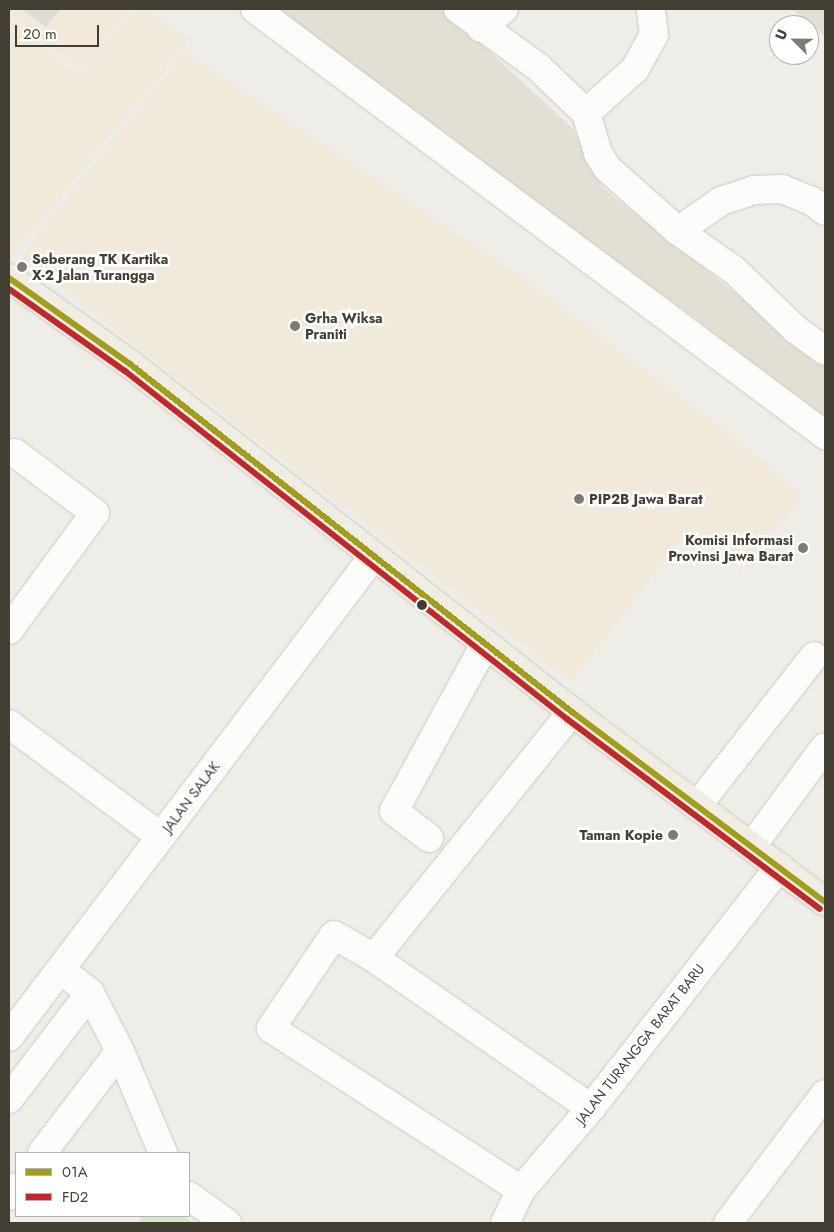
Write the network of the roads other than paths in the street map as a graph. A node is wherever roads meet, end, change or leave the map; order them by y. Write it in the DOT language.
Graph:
graph roads {
  1 [pos="255,9"];
  2 [pos="458,9"];
  3 [pos="504,9"];
  4 [pos="652,9"];
  5 [pos="482,28"];
  6 [pos="586,113"];
  7 [pos="825,211"];
  8 [pos="678,230"];
  9 [pos="9,278"];
  10 [pos="825,351"];
  11 [pos="825,435"];
  12 [pos="14,450"];
  13 [pos="373,557"];
  14 [pos="9,630"];
  15 [pos="485,644"];
  16 [pos="814,656"];
  17 [pos="572,712"];
  18 [pos="9,724"];
  19 [pos="824,748"];
  20 [pos="698,806"];
  21 [pos="161,838"];
  22 [pos="429,838"];
  23 [pos="752,846"];
  24 [pos="779,867"];
  25 [pos="825,902"];
  26 [pos="374,958"];
  27 [pos="61,970"];
  28 [pos="90,993"];
  29 [pos="9,1037"];
  30 [pos="120,1051"];
  31 [pos="825,1094"];
  32 [pos="9,1100"];
  33 [pos="591,1108"];
  34 [pos="43,1152"];
  35 [pos="163,1152"];
  36 [pos="521,1190"];
  37 [pos="190,1197"];
  38 [pos="227,1223"];
  39 [pos="505,1223"];
  40 [pos="728,1223"];
  1 -- 11 [label="street"];
  2 -- 5 [label="street"];
  3 -- 5 [label="street"];
  4 -- 6 [label="street"];
  5 -- 6 [label="street"];
  6 -- 8 [label="street"];
  7 -- 8 [label="street"];
  8 -- 10 [label="street"];
  9 -- 13 [label="main road"];
  12 -- 14 [label="street"];
  13 -- 15 [label="main road"];
  13 -- 21 [label="street, JALAN SALAK"];
  15 -- 17 [label="main road"];
  15 -- 22 [label="street"];
  16 -- 20 [label="street"];
  17 -- 20 [label="main road"];
  17 -- 26 [label="street"];
  18 -- 21 [label="street"];
  19 -- 23 [label="street"];
  20 -- 23 [label="main road"];
  21 -- 27 [label="street, JALAN SALAK"];
  23 -- 24 [label="main road"];
  24 -- 25 [label="main road"];
  24 -- 33 [label="street, JALAN TURANGGA BARAT BARU"];
  26 -- 33 [label="street"];
  26 -- 36 [label="street"];
  27 -- 28 [label="street"];
  27 -- 29 [label="street, JALAN SALAK"];
  28 -- 30 [label="street"];
  28 -- 32 [label="street"];
  30 -- 34 [label="street"];
  30 -- 35 [label="street"];
  31 -- 40 [label="street"];
  33 -- 36 [label="street, JALAN TURANGGA BARAT BARU"];
  36 -- 39 [label="street, JALAN TURANGGA BARAT BARU"];
  37 -- 38 [label="street"];
}
